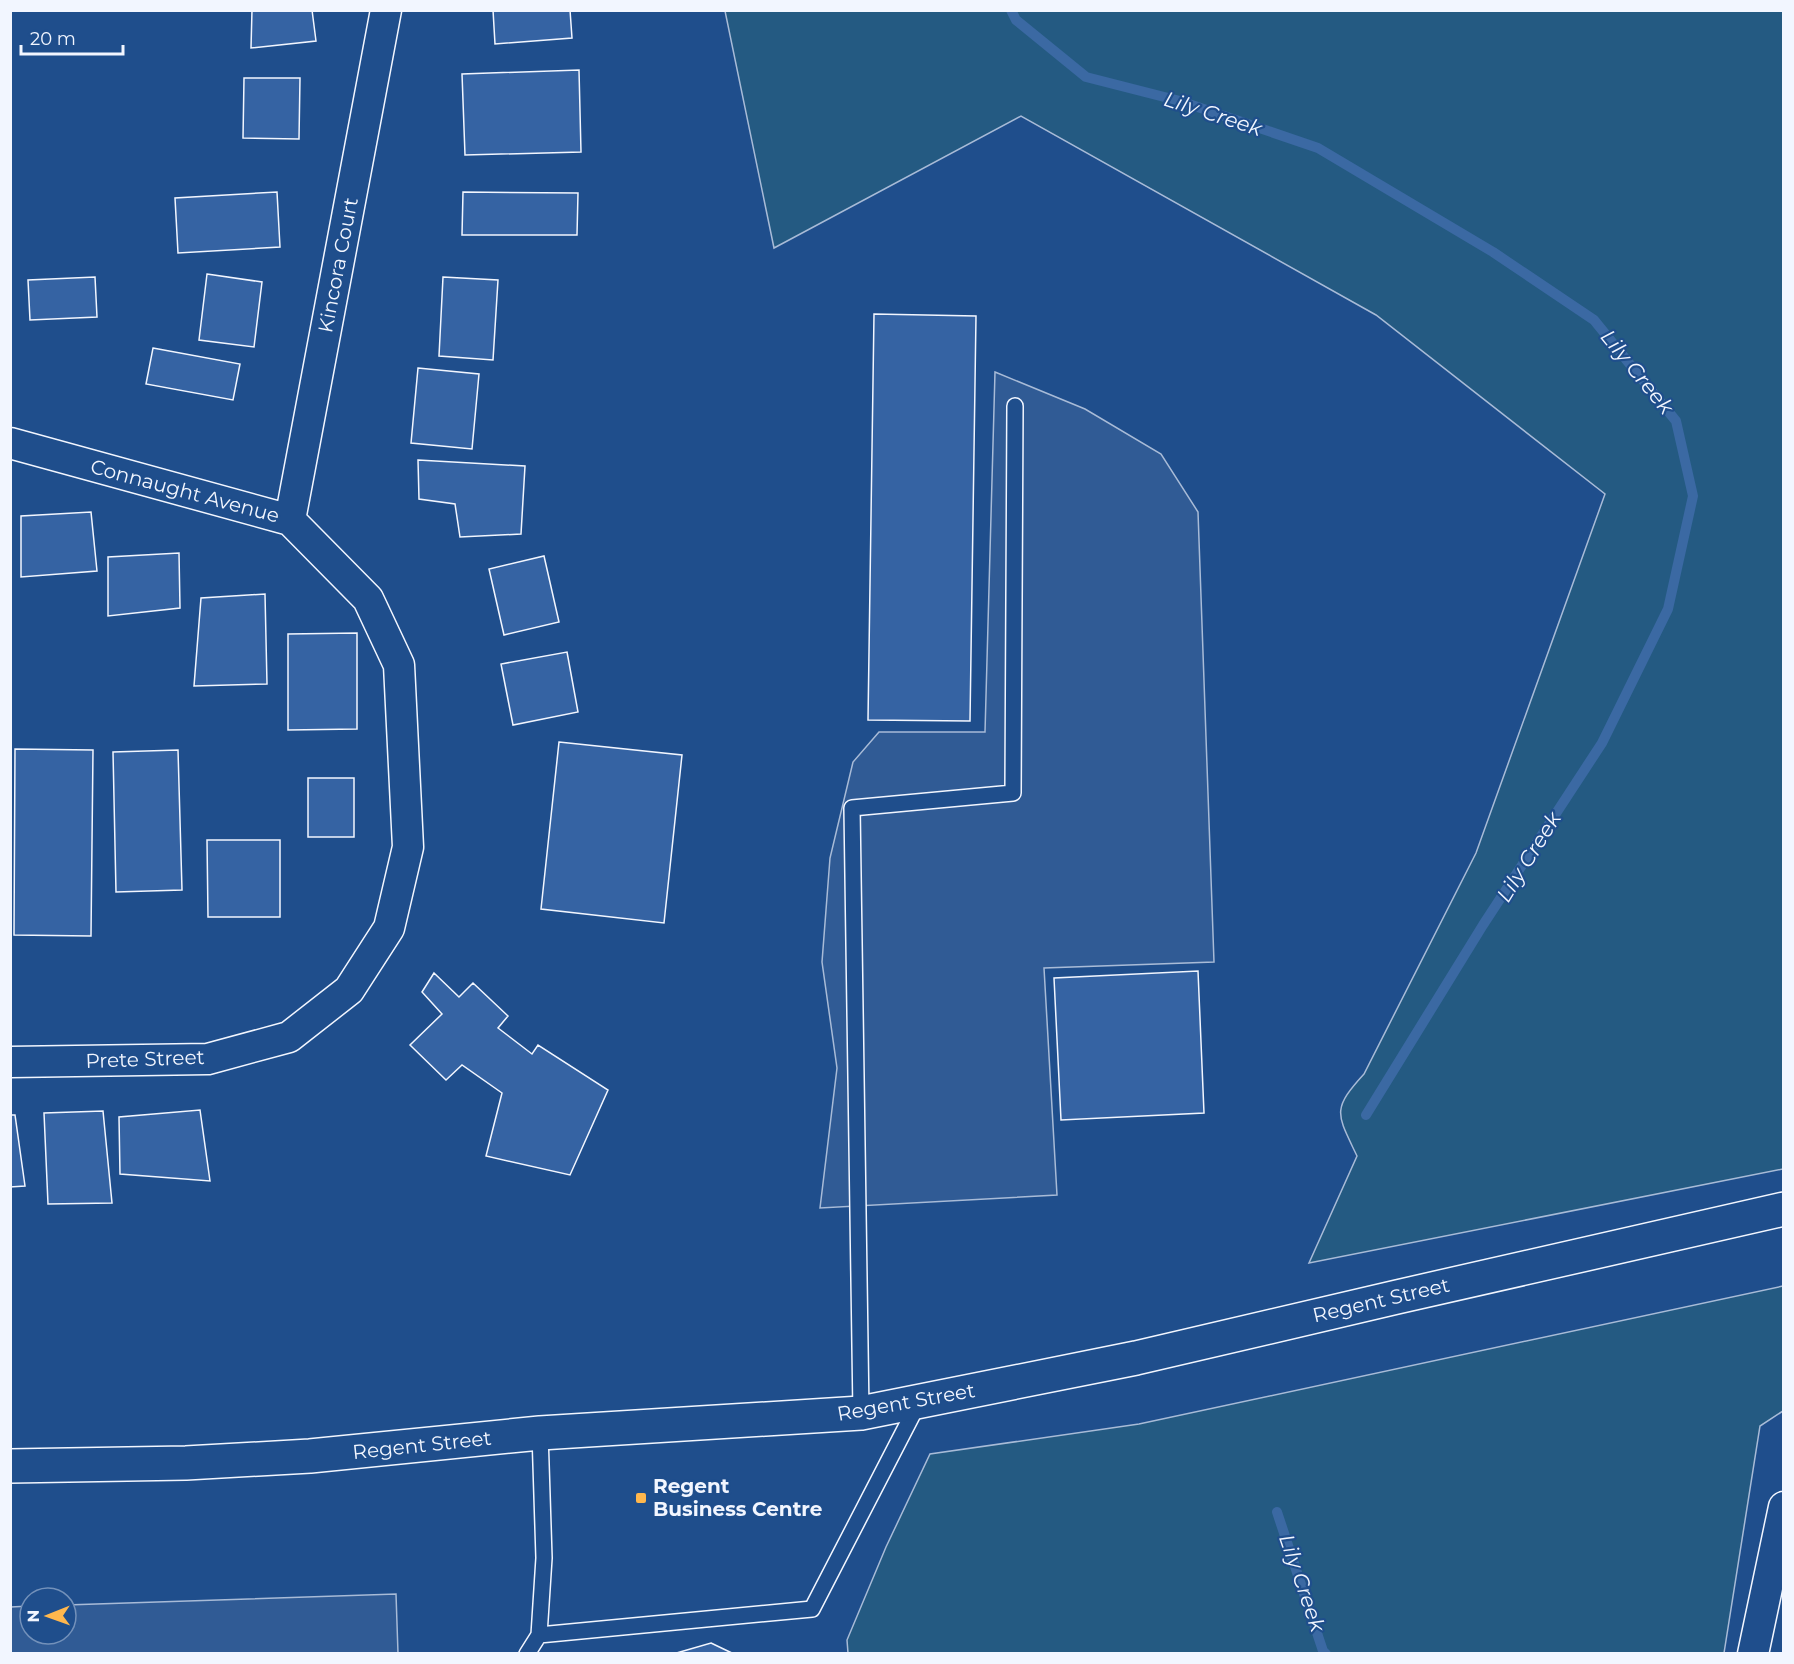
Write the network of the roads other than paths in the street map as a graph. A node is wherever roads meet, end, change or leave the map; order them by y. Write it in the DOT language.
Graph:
graph roads {
  1 [pos="386,10"];
  2 [pos="1015,406"];
  3 [pos="10,443"];
  4 [pos="290,520"];
  5 [pos="402,733"];
  6 [pos="10,1062"];
  7 [pos="1784,1209"];
  8 [pos="919,1401"];
  9 [pos="861,1413"];
  10 [pos="540,1433"];
  11 [pos="10,1466"];
  12 [pos="1784,1507"];
  13 [pos="539,1635"];
  14 [pos="528,1653"];
  15 [pos="1753,1653"];
  1 -- 4 [label="street, Kincora Court"];
  2 -- 9 [label="lane"];
  3 -- 4 [label="street, Connaught Avenue"];
  4 -- 5 [label="street, Connaught Avenue"];
  5 -- 6 [label="street, Prete Street"];
  7 -- 8 [label="main road, Regent Street"];
  8 -- 9 [label="main road, Regent Street"];
  8 -- 13 [label="lane"];
  9 -- 10 [label="main road, Regent Street"];
  10 -- 11 [label="main road, Regent Street"];
  10 -- 13 [label="lane"];
  12 -- 15 [label="street"];
  13 -- 14 [label="lane"];
}
